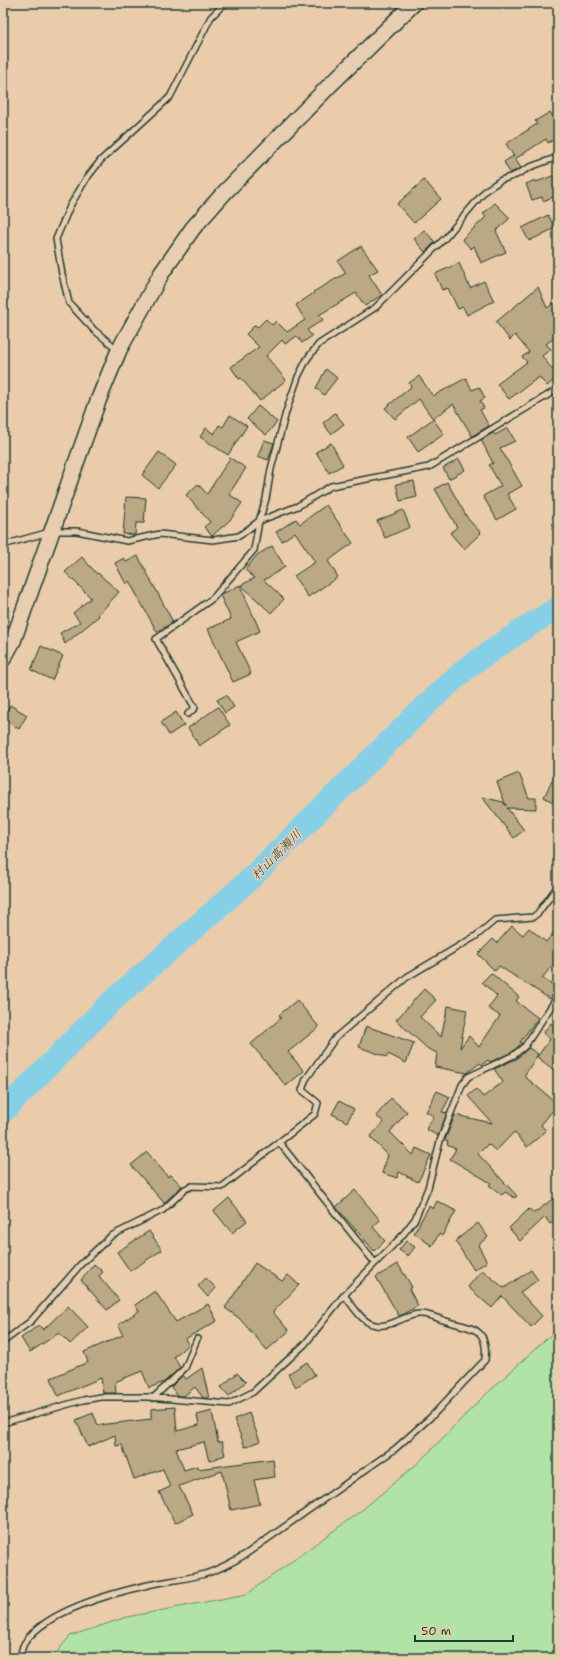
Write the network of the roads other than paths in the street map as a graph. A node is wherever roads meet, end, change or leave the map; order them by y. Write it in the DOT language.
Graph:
graph roads {
  1 [pos="225,3"];
  2 [pos="414,3"];
  3 [pos="558,157"];
  4 [pos="119,350"];
  5 [pos="558,389"];
  6 [pos="258,521"];
  7 [pos="53,531"];
  8 [pos="3,545"];
  9 [pos="3,659"];
  10 [pos="188,714"];
  11 [pos="558,886"];
  12 [pos="558,996"];
  13 [pos="279,1142"];
  14 [pos="375,1263"];
  15 [pos="344,1295"];
  16 [pos="197,1339"];
  17 [pos="3,1342"];
  18 [pos="153,1398"];
  19 [pos="3,1423"];
  20 [pos="20,1658"];
  1 -- 4 [label="lane"];
  2 -- 4 [label="street"];
  3 -- 6 [label="lane"];
  4 -- 7 [label="street"];
  5 -- 6 [label="lane"];
  6 -- 7 [label="lane"];
  6 -- 10 [label="lane"];
  7 -- 8 [label="lane"];
  7 -- 9 [label="street"];
  11 -- 13 [label="lane"];
  12 -- 14 [label="lane"];
  13 -- 14 [label="lane"];
  13 -- 17 [label="lane"];
  14 -- 15 [label="lane"];
  15 -- 18 [label="lane"];
  15 -- 20 [label="lane"];
  16 -- 18 [label="lane"];
  18 -- 19 [label="lane"];
}
